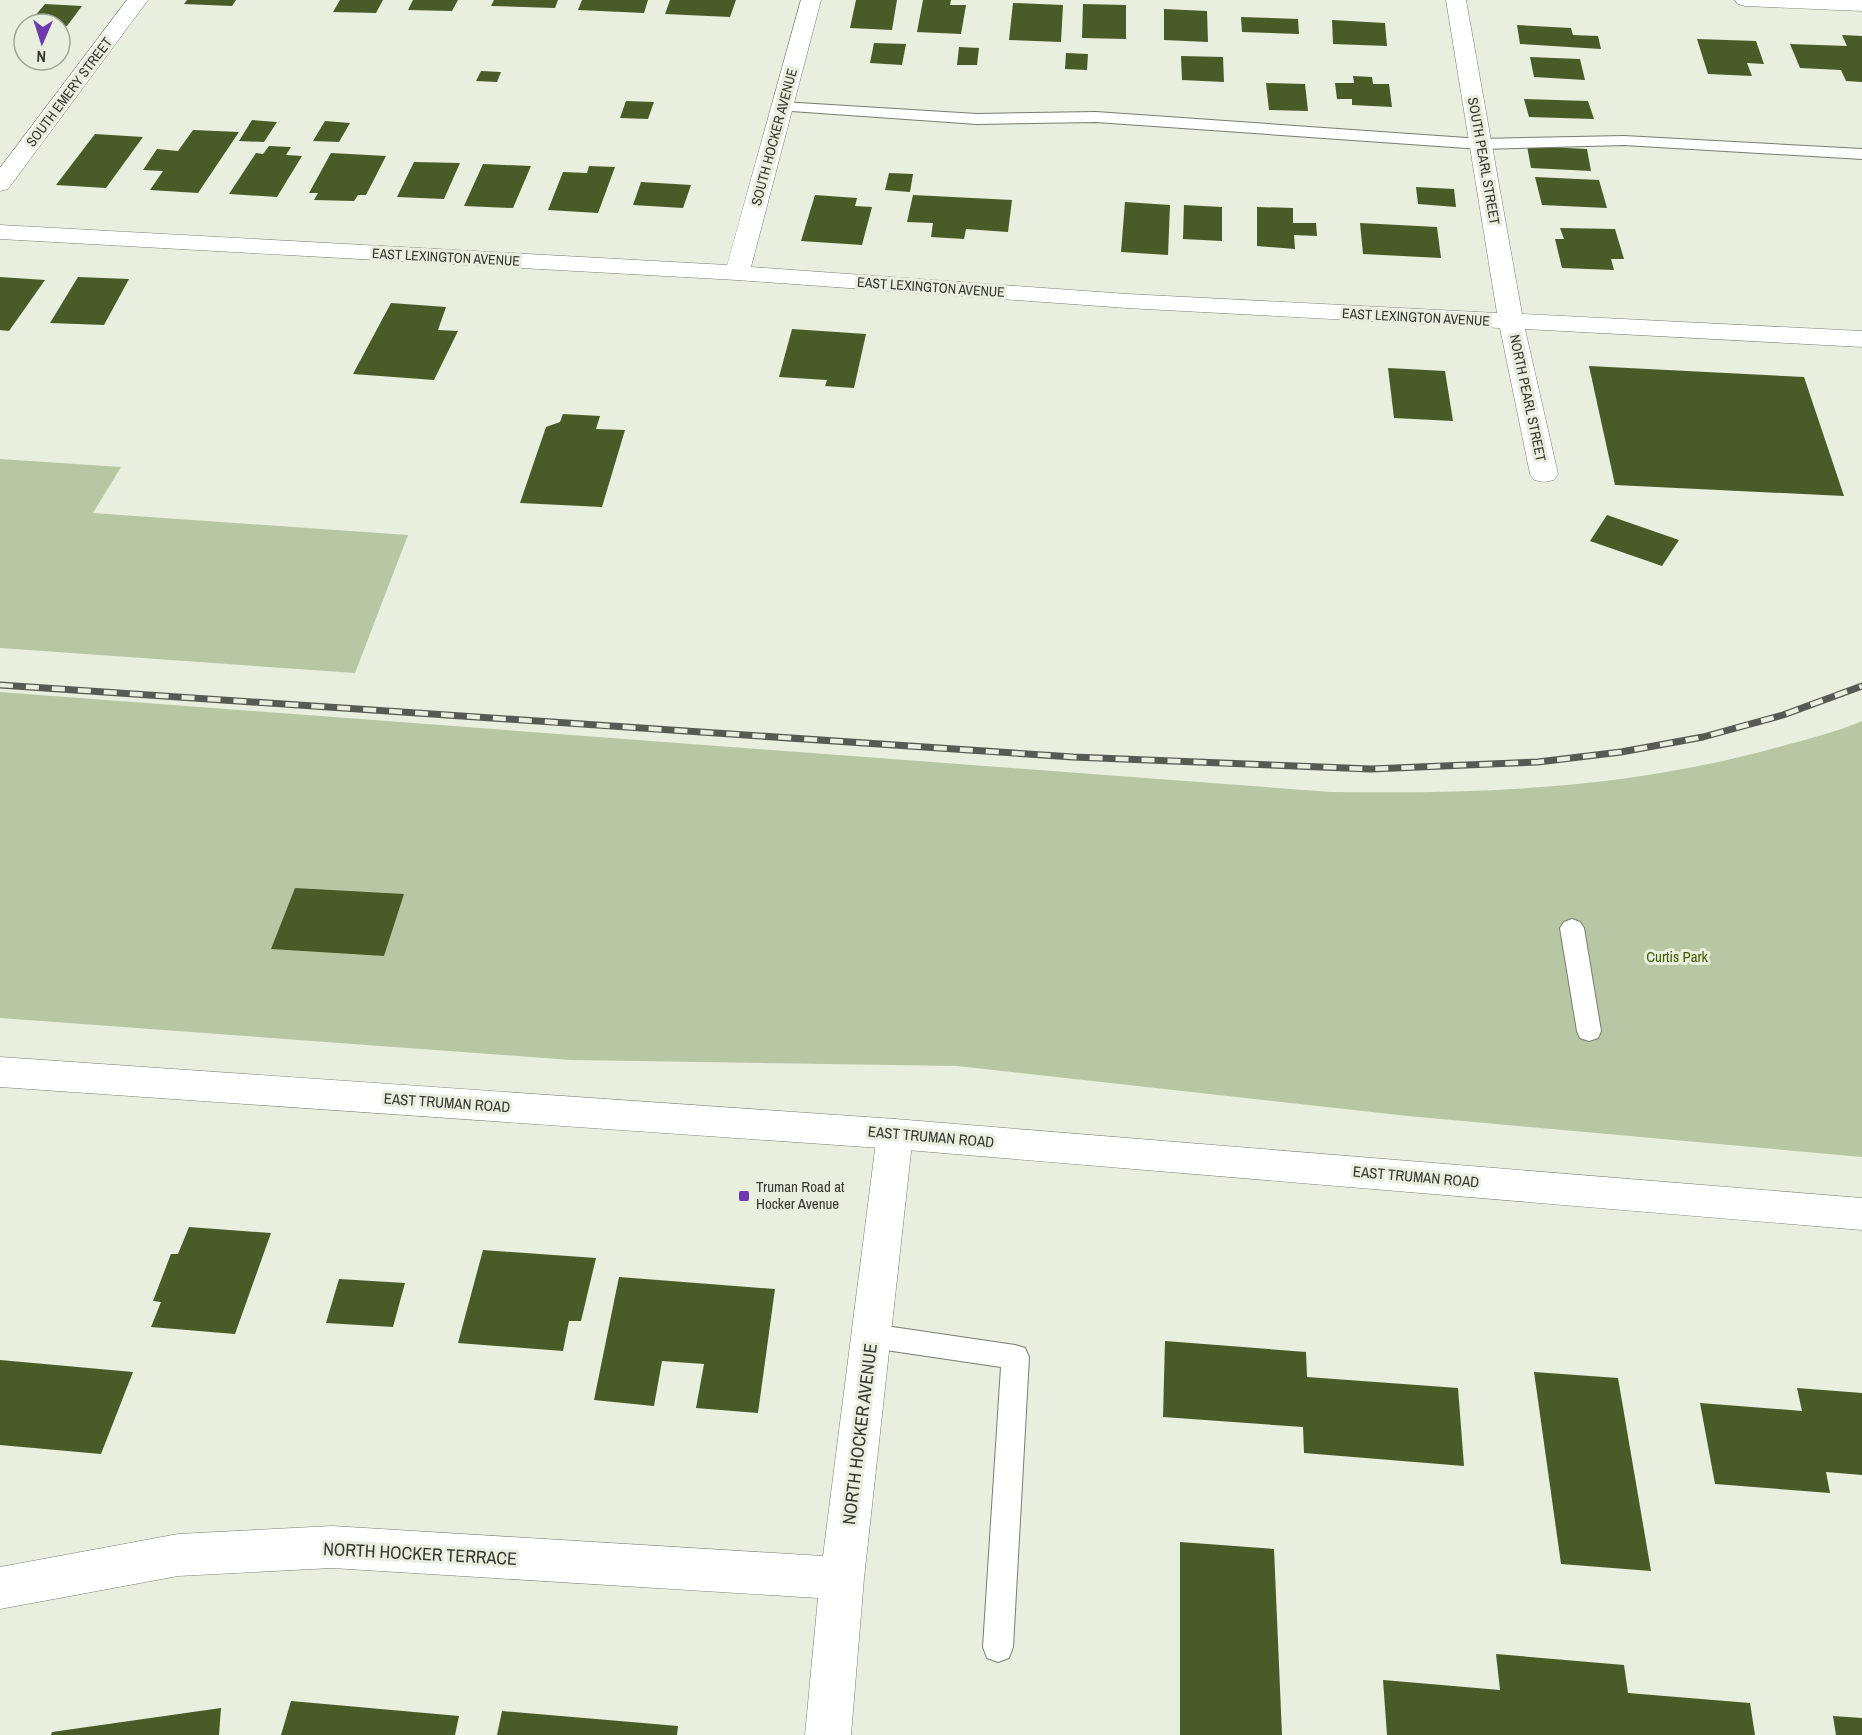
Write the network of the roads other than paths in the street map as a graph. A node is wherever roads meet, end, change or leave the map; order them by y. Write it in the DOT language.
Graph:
graph roads {
  1 [pos="138,0"];
  2 [pos="811,0"];
  3 [pos="1455,0"];
  4 [pos="1745,0"];
  5 [pos="1862,4"];
  6 [pos="782,107"];
  7 [pos="1481,144"];
  8 [pos="1862,154"];
  9 [pos="0,184"];
  10 [pos="0,232"];
  11 [pos="737,273"];
  12 [pos="1511,322"];
  13 [pos="1862,339"];
  14 [pos="1544,474"];
  15 [pos="1572,928"];
  16 [pos="1589,1031"];
  17 [pos="0,1072"];
  18 [pos="895,1134"];
  19 [pos="1862,1214"];
  20 [pos="872,1336"];
  21 [pos="843,1578"];
  22 [pos="0,1588"];
  23 [pos="998,1647"];
  24 [pos="828,1735"];
  1 -- 9 [label="street, SOUTH EMERY STREET"];
  2 -- 6 [label="street, SOUTH HOCKER AVENUE"];
  3 -- 7 [label="street, SOUTH PEARL STREET"];
  4 -- 5 [label="street"];
  6 -- 7 [label="lane"];
  6 -- 11 [label="street, SOUTH HOCKER AVENUE"];
  7 -- 8 [label="lane"];
  7 -- 12 [label="street, SOUTH PEARL STREET"];
  10 -- 11 [label="street, EAST LEXINGTON AVENUE"];
  11 -- 12 [label="street, EAST LEXINGTON AVENUE"];
  12 -- 13 [label="street, EAST LEXINGTON AVENUE"];
  12 -- 14 [label="street, NORTH PEARL STREET"];
  15 -- 16 [label="lane"];
  17 -- 18 [label="street, EAST TRUMAN ROAD"];
  18 -- 19 [label="street, EAST TRUMAN ROAD"];
  18 -- 20 [label="street, NORTH HOCKER AVENUE"];
  20 -- 21 [label="street, NORTH HOCKER AVENUE"];
  20 -- 23 [label="lane"];
  21 -- 22 [label="street, NORTH HOCKER TERRACE"];
  21 -- 24 [label="street, NORTH HOCKER AVENUE"];
}
